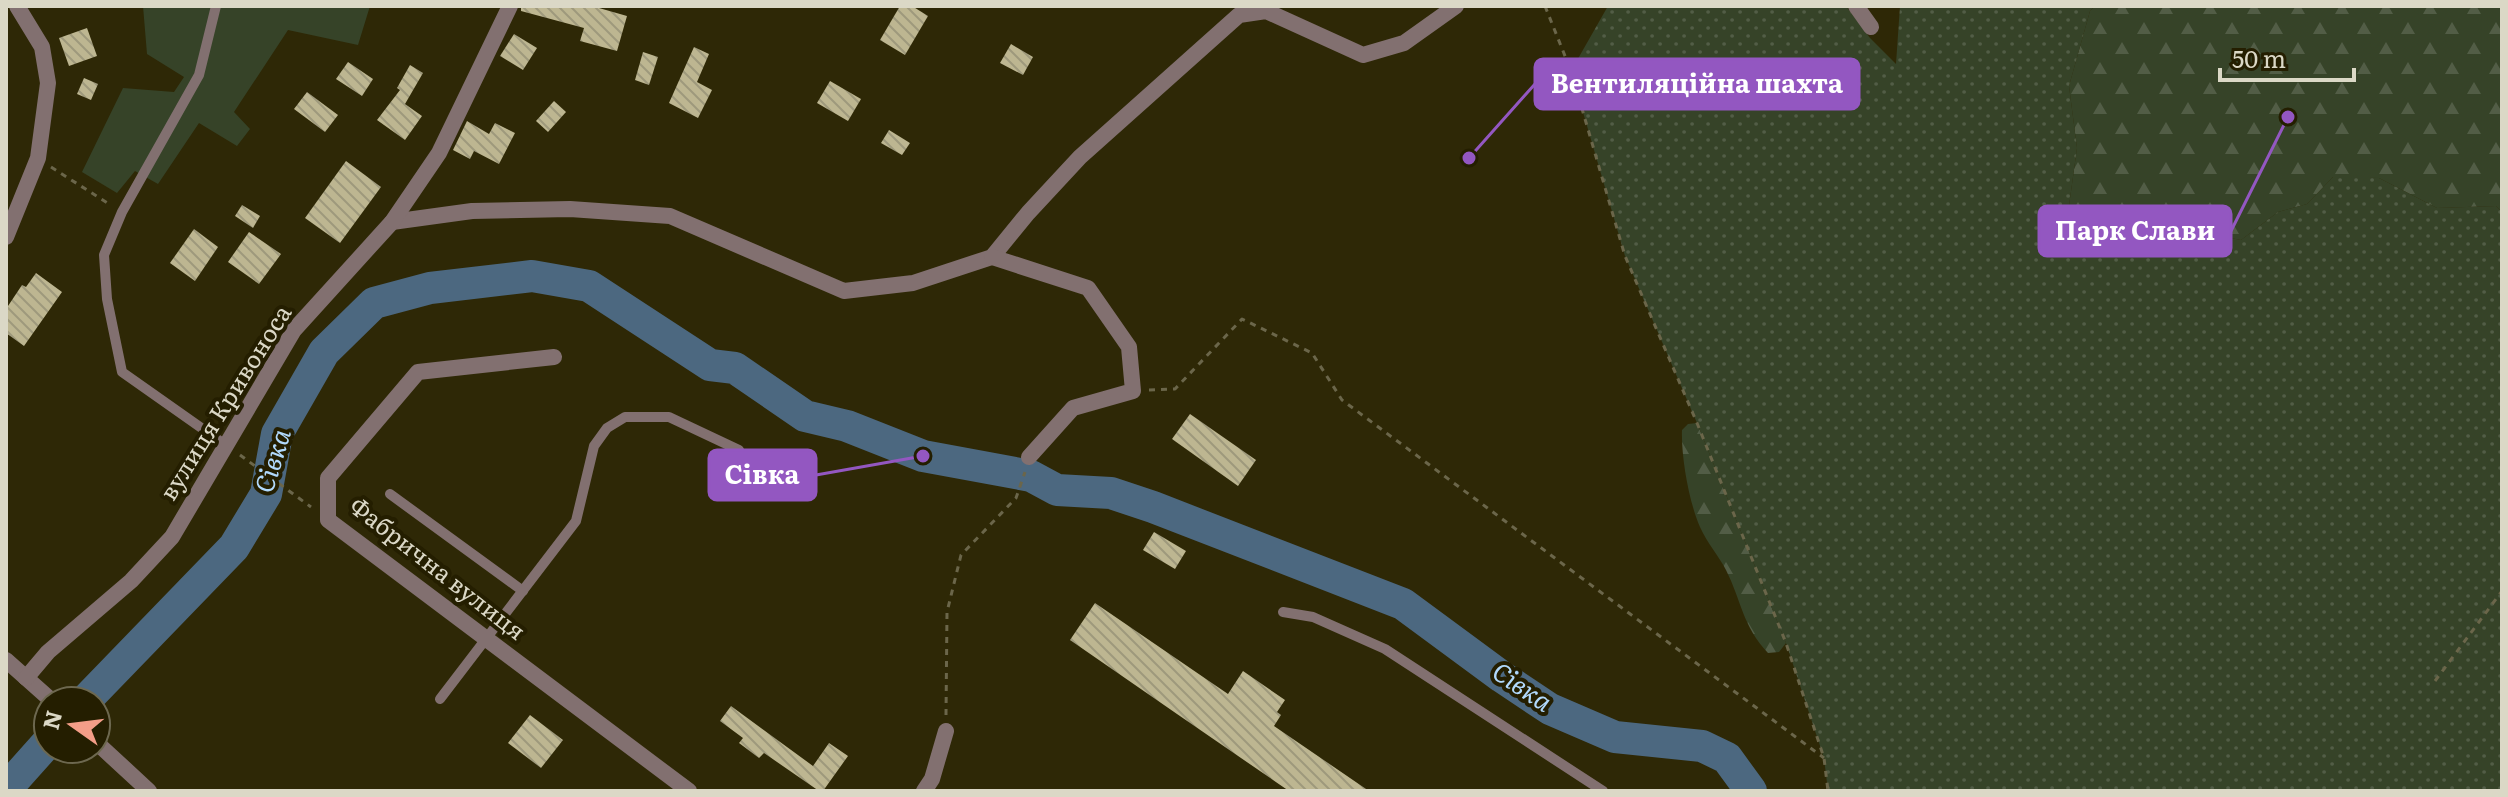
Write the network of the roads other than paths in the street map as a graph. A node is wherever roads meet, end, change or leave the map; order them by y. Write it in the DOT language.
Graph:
graph roads {
  1 [pos="17,6"];
  2 [pos="216,6"];
  3 [pos="510,6"];
  4 [pos="1456,6"];
  5 [pos="1856,6"];
  6 [pos="1265,8"];
  7 [pos="1871,27"];
  8 [pos="392,222"];
  9 [pos="6,237"];
  10 [pos="992,257"];
  11 [pos="554,357"];
  12 [pos="227,446"];
  13 [pos="739,450"];
  14 [pos="1029,457"];
  15 [pos="390,494"];
  16 [pos="523,591"];
  17 [pos="1283,612"];
  18 [pos="487,639"];
  19 [pos="6,660"];
  20 [pos="26,678"];
  21 [pos="34,685"];
  22 [pos="440,699"];
  23 [pos="946,731"];
  24 [pos="112,757"];
  25 [pos="149,791"];
  26 [pos="689,791"];
  27 [pos="924,791"];
  28 [pos="1603,791"];
  1 -- 9 [label="street"];
  2 -- 12 [label="lane"];
  3 -- 8 [label="street, вулиця Кривоноса"];
  4 -- 6 [label="street"];
  5 -- 7 [label="street"];
  6 -- 10 [label="street"];
  8 -- 10 [label="street"];
  8 -- 12 [label="street, вулиця Кривоноса"];
  10 -- 14 [label="street"];
  11 -- 18 [label="street, Фабрична вулиця"];
  12 -- 20 [label="street, вулиця Кривоноса"];
  13 -- 16 [label="lane"];
  15 -- 16 [label="lane"];
  16 -- 18 [label="lane"];
  17 -- 28 [label="lane"];
  18 -- 22 [label="lane"];
  18 -- 26 [label="street, Фабрична вулиця"];
  19 -- 20 [label="street"];
  20 -- 21 [label="street"];
  23 -- 27 [label="street"];
  24 -- 25 [label="street"];
}
